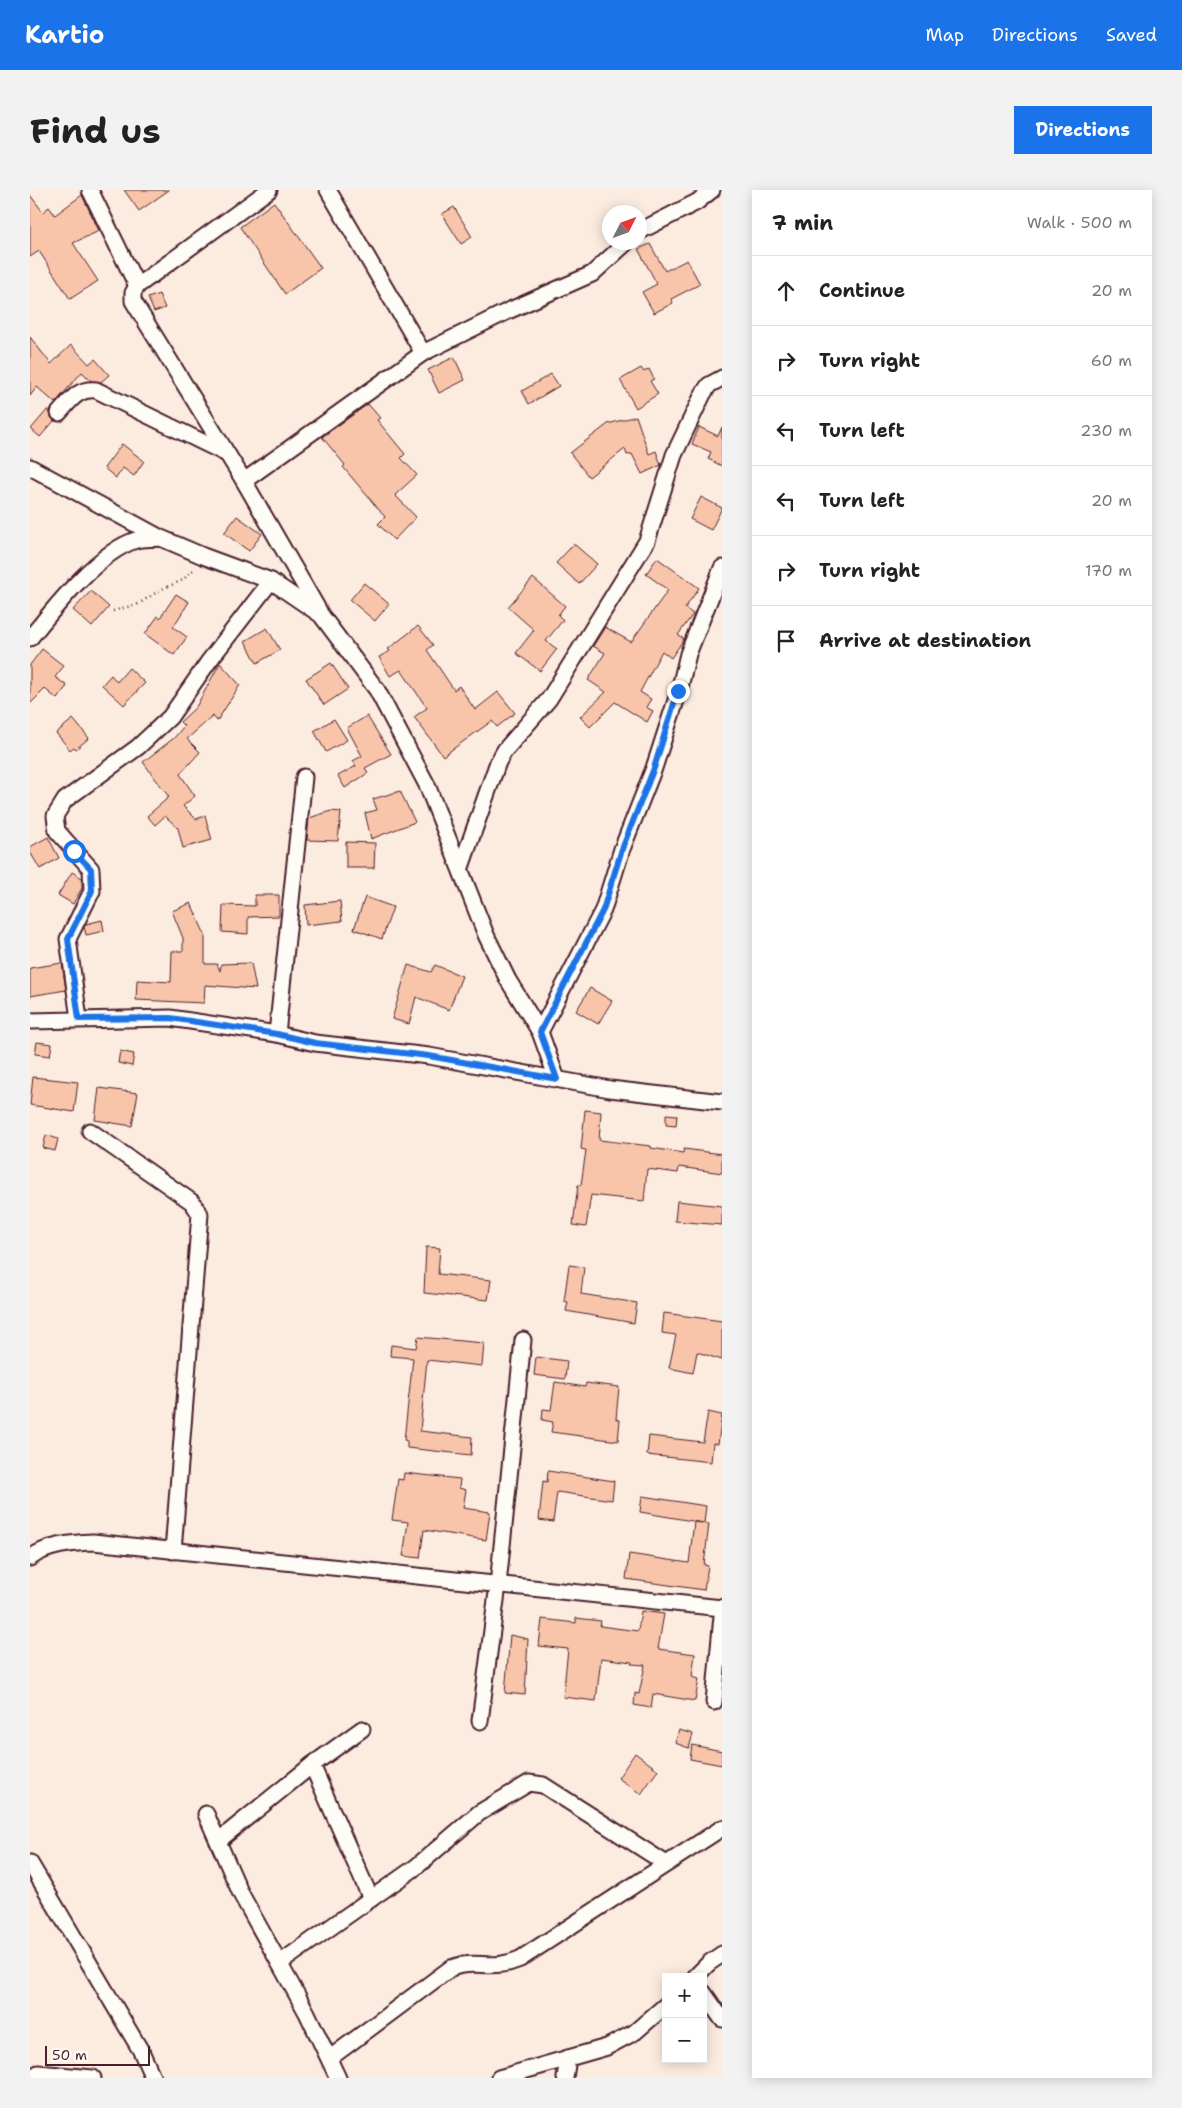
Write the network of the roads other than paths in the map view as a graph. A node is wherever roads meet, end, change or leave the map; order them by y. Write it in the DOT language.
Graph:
graph roads {
  1 [pos="90,190"];
  2 [pos="269,190"];
  3 [pos="328,190"];
  4 [pos="712,190"];
  5 [pos="647,227"];
  6 [pos="618,250"];
  7 [pos="137,286"];
  8 [pos="423,353"];
  9 [pos="722,378"];
  10 [pos="59,413"];
  11 [pos="227,454"];
  12 [pos="30,467"];
  13 [pos="244,481"];
  14 [pos="161,538"];
  15 [pos="722,568"];
  16 [pos="271,581"];
  17 [pos="321,615"];
  18 [pos="30,638"];
  19 [pos="304,778"];
  20 [pos="461,867"];
  21 [pos="79,1019"];
  22 [pos="30,1021"];
  23 [pos="540,1032"];
  24 [pos="277,1034"];
  25 [pos="557,1079"];
  26 [pos="722,1102"];
  27 [pos="90,1131"];
  28 [pos="523,1340"];
  29 [pos="173,1551"];
  30 [pos="30,1558"];
  31 [pos="498,1584"];
  32 [pos="722,1608"];
  33 [pos="722,1616"];
  34 [pos="714,1702"];
  35 [pos="480,1722"];
  36 [pos="362,1728"];
  37 [pos="312,1765"];
  38 [pos="206,1814"];
  39 [pos="722,1828"];
  40 [pos="218,1841"];
  41 [pos="30,1863"];
  42 [pos="665,1863"];
  43 [pos="371,1898"];
  44 [pos="722,1954"];
  45 [pos="280,1964"];
  46 [pos="699,1973"];
  47 [pos="707,1998"];
  48 [pos="662,2008"];
  49 [pos="722,2019"];
  50 [pos="330,2058"];
  51 [pos="568,2058"];
  52 [pos="38,2073"];
  53 [pos="93,2078"];
  54 [pos="154,2078"];
  55 [pos="338,2078"];
  56 [pos="499,2078"];
  57 [pos="565,2078"];
  1 -- 7 [label="street"];
  2 -- 7 [label="street"];
  3 -- 8 [label="street"];
  4 -- 5 [label="street"];
  6 -- 8 [label="street"];
  7 -- 11 [label="street"];
  8 -- 13 [label="street"];
  9 -- 20 [label="street"];
  10 -- 11 [label="street"];
  11 -- 13 [label="street"];
  12 -- 14 [label="street"];
  13 -- 17 [label="street"];
  14 -- 16 [label="street"];
  14 -- 18 [label="street"];
  15 -- 23 [label="street"];
  16 -- 17 [label="street"];
  16 -- 21 [label="street"];
  17 -- 20 [label="street"];
  19 -- 24 [label="street"];
  20 -- 23 [label="street"];
  21 -- 22 [label="street"];
  21 -- 24 [label="street"];
  23 -- 25 [label="street"];
  24 -- 25 [label="street"];
  25 -- 26 [label="street"];
  27 -- 29 [label="street"];
  28 -- 31 [label="street"];
  29 -- 30 [label="street"];
  29 -- 31 [label="street"];
  31 -- 32 [label="street"];
  31 -- 35 [label="street"];
  33 -- 34 [label="street"];
  36 -- 37 [label="street"];
  37 -- 40 [label="street"];
  37 -- 43 [label="street"];
  38 -- 40 [label="street"];
  39 -- 42 [label="street"];
  40 -- 45 [label="street"];
  41 -- 54 [label="street"];
  42 -- 43 [label="street"];
  42 -- 50 [label="street"];
  43 -- 45 [label="street"];
  44 -- 46 [label="street"];
  45 -- 50 [label="street"];
  47 -- 49 [label="street"];
  48 -- 51 [label="street"];
  50 -- 55 [label="street"];
  51 -- 56 [label="street"];
  51 -- 57 [label="street"];
  52 -- 53 [label="street"];
}
